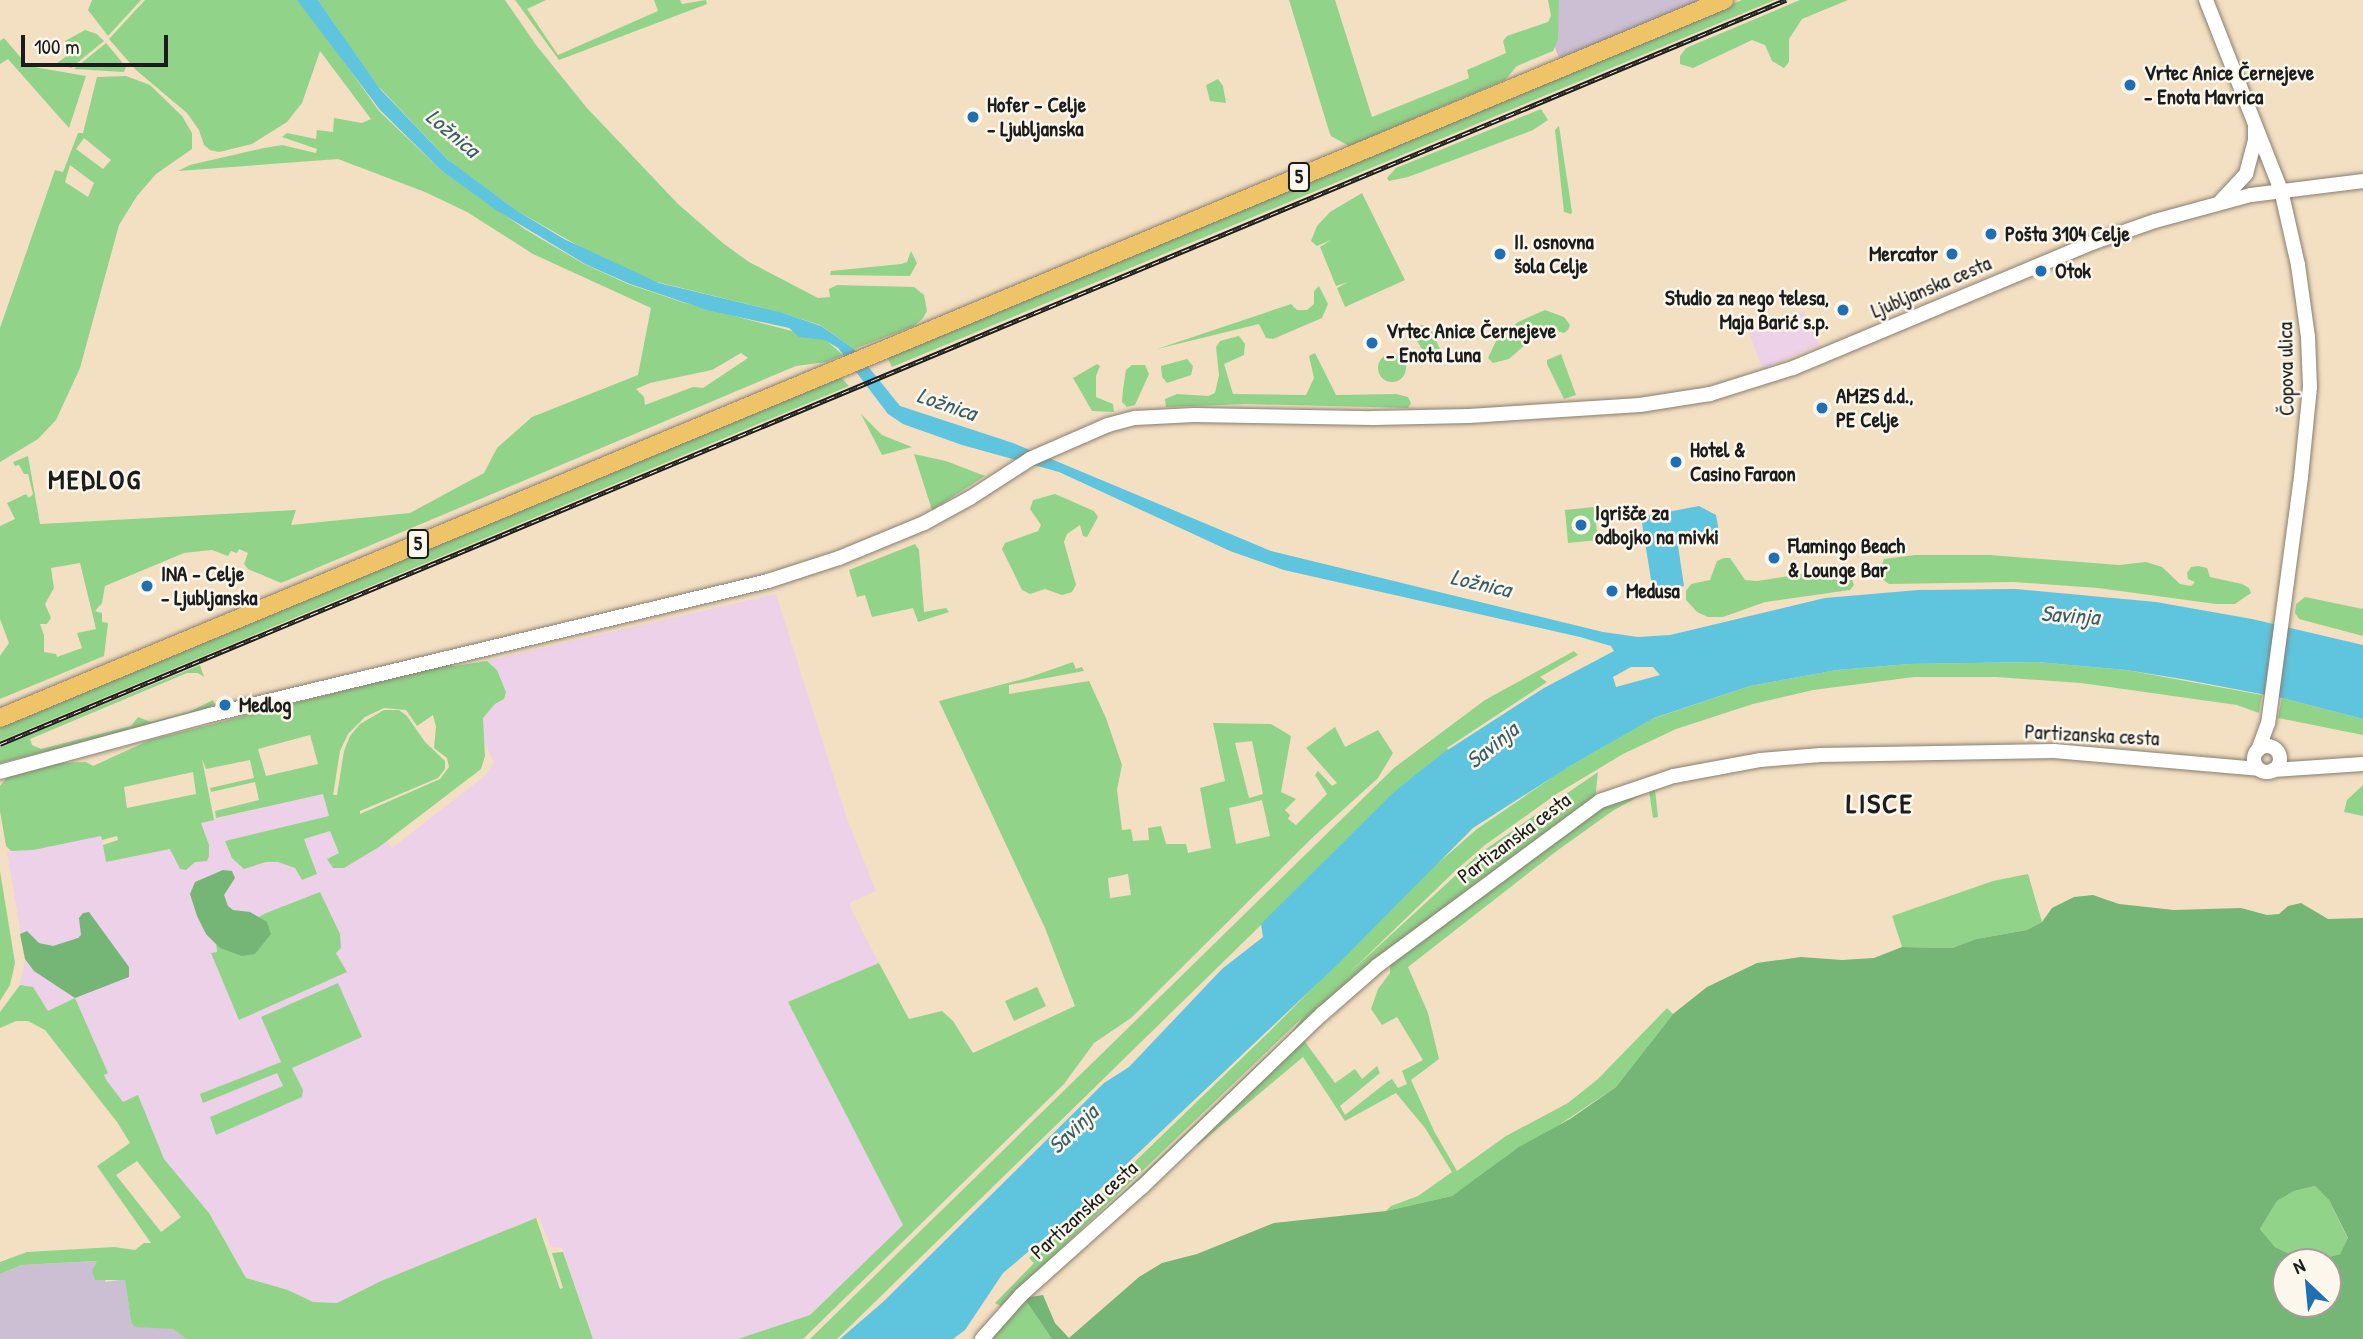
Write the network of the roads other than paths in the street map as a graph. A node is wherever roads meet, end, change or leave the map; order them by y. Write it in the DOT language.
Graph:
graph roads {
  1 [pos="1724,0"];
  2 [pos="2206,0"];
  3 [pos="2254,119"];
  4 [pos="2363,181"];
  5 [pos="2281,190"];
  6 [pos="2219,203"];
  7 [pos="0,718"];
  8 [pos="2266,759"];
  9 [pos="2363,764"];
  10 [pos="0,772"];
  11 [pos="982,1339"];
  1 -- 7 [label="main road, 5"];
  2 -- 3 [label="street, Čopova ulica"];
  3 -- 5 [label="street, Čopova ulica"];
  3 -- 6 [label="street"];
  4 -- 5 [label="street, Ljubljanska cesta"];
  5 -- 6 [label="street, Ljubljanska cesta"];
  5 -- 8 [label="street, Čopova ulica"];
  6 -- 10 [label="street, Ljubljanska cesta"];
  8 -- 9 [label="street"];
  8 -- 11 [label="street, Partizanska cesta"];
}
